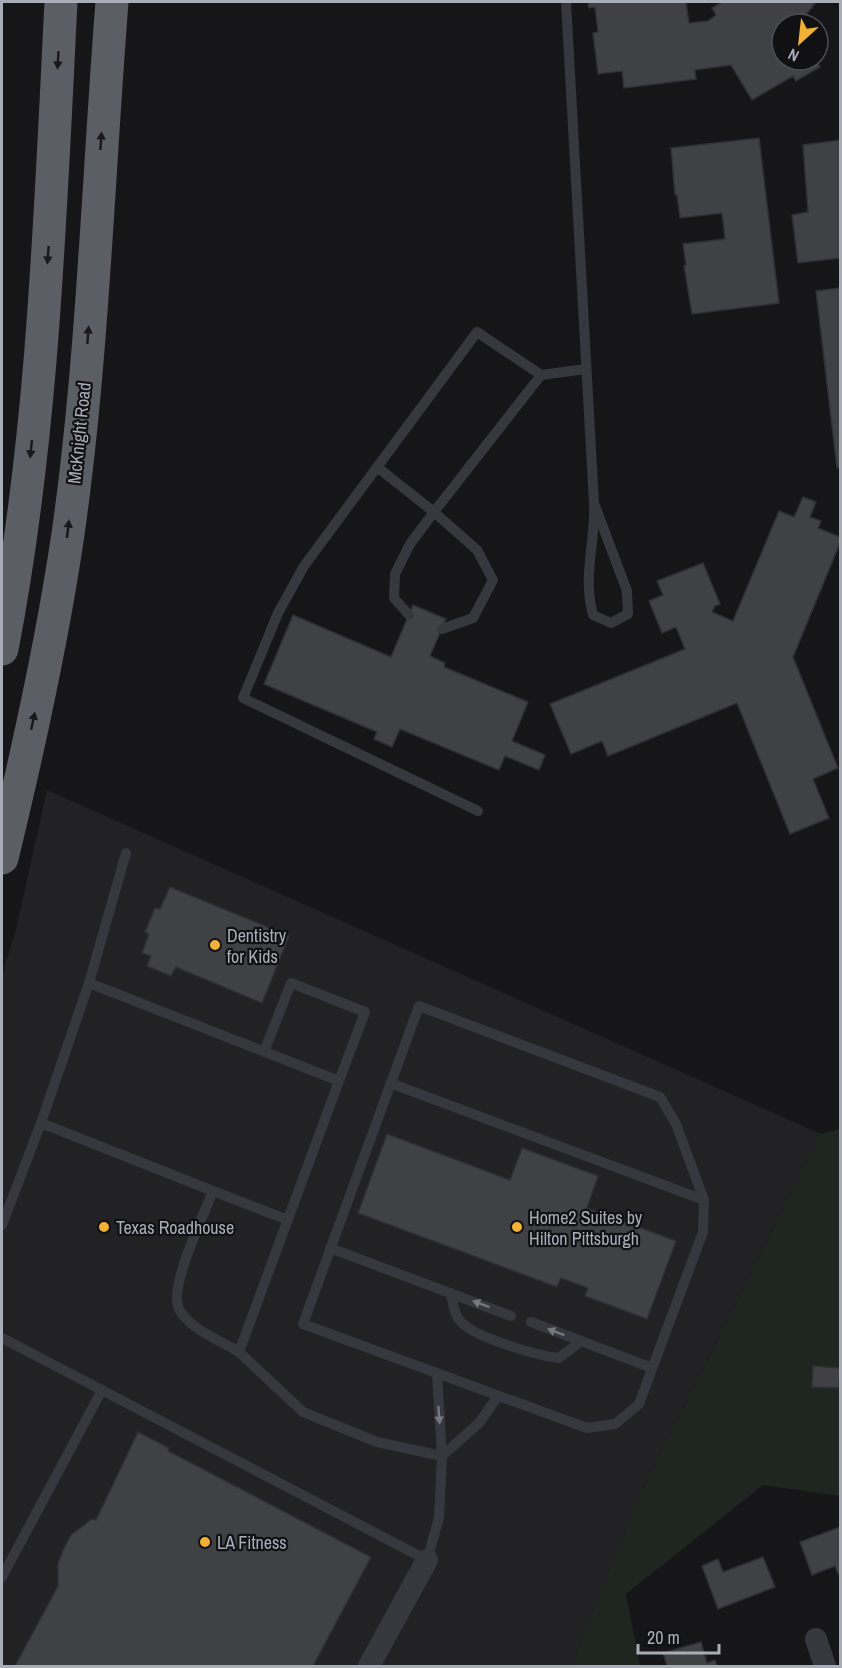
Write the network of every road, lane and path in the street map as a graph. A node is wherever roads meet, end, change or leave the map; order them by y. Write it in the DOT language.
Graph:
graph roads {
  1 [pos="61,2"];
  2 [pos="112,2"];
  3 [pos="566,2"];
  4 [pos="586,369"];
  5 [pos="541,375"];
  6 [pos="377,466"];
  7 [pos="594,503"];
  8 [pos="435,512"];
  9 [pos="409,615"];
  10 [pos="442,629"];
  11 [pos="2,649"];
  12 [pos="478,811"];
  13 [pos="126,853"];
  14 [pos="2,858"];
  15 [pos="89,983"];
  16 [pos="264,1052"];
  17 [pos="339,1082"];
  18 [pos="390,1083"];
  19 [pos="41,1123"];
  20 [pos="213,1191"];
  21 [pos="704,1200"];
  22 [pos="288,1220"];
  23 [pos="2,1225"];
  24 [pos="330,1248"];
  25 [pos="451,1293"];
  26 [pos="511,1316"];
  27 [pos="531,1323"];
  28 [pos="2,1338"];
  29 [pos="581,1341"];
  30 [pos="239,1352"];
  31 [pos="652,1368"];
  32 [pos="437,1374"];
  33 [pos="102,1390"];
  34 [pos="498,1396"];
  35 [pos="442,1456"];
  36 [pos="427,1560"];
  37 [pos="2,1577"];
  38 [pos="816,1640"];
  39 [pos="369,1666"];
  40 [pos="825,1666"];
  1 -- 11 [label="highway, one-way"];
  14 -- 2 [label="highway, McKnight Road, one-way"];
  3 -- 4 [label="lane"];
  4 -- 5 [label="lane"];
  4 -- 7 [label="lane"];
  5 -- 6 [label="lane"];
  5 -- 8 [label="lane"];
  6 -- 8 [label="lane"];
  6 -- 12 [label="lane"];
  7 -- 7 [label="lane"];
  8 -- 9 [label="lane"];
  8 -- 10 [label="lane"];
  13 -- 15 [label="lane"];
  15 -- 16 [label="lane"];
  15 -- 19 [label="lane"];
  16 -- 17 [label="lane"];
  16 -- 17 [label="lane"];
  17 -- 22 [label="lane"];
  18 -- 21 [label="lane"];
  18 -- 21 [label="lane"];
  18 -- 24 [label="lane"];
  19 -- 20 [label="lane"];
  19 -- 23 [label="lane"];
  20 -- 22 [label="lane"];
  20 -- 30 [label="lane"];
  21 -- 31 [label="lane"];
  22 -- 30 [label="lane"];
  24 -- 25 [label="lane"];
  24 -- 32 [label="lane"];
  26 -- 25 [label="lane, one-way"];
  25 -- 29 [label="lane"];
  29 -- 27 [label="lane, one-way"];
  28 -- 33 [label="lane"];
  29 -- 31 [label="lane"];
  30 -- 35 [label="lane"];
  31 -- 34 [label="lane"];
  32 -- 34 [label="lane"];
  32 -- 35 [label="lane, one-way"];
  33 -- 36 [label="lane"];
  33 -- 37 [label="lane"];
  34 -- 35 [label="lane"];
  35 -- 36 [label="lane"];
  36 -- 39 [label="street"];
  38 -- 40 [label="street"];
}
